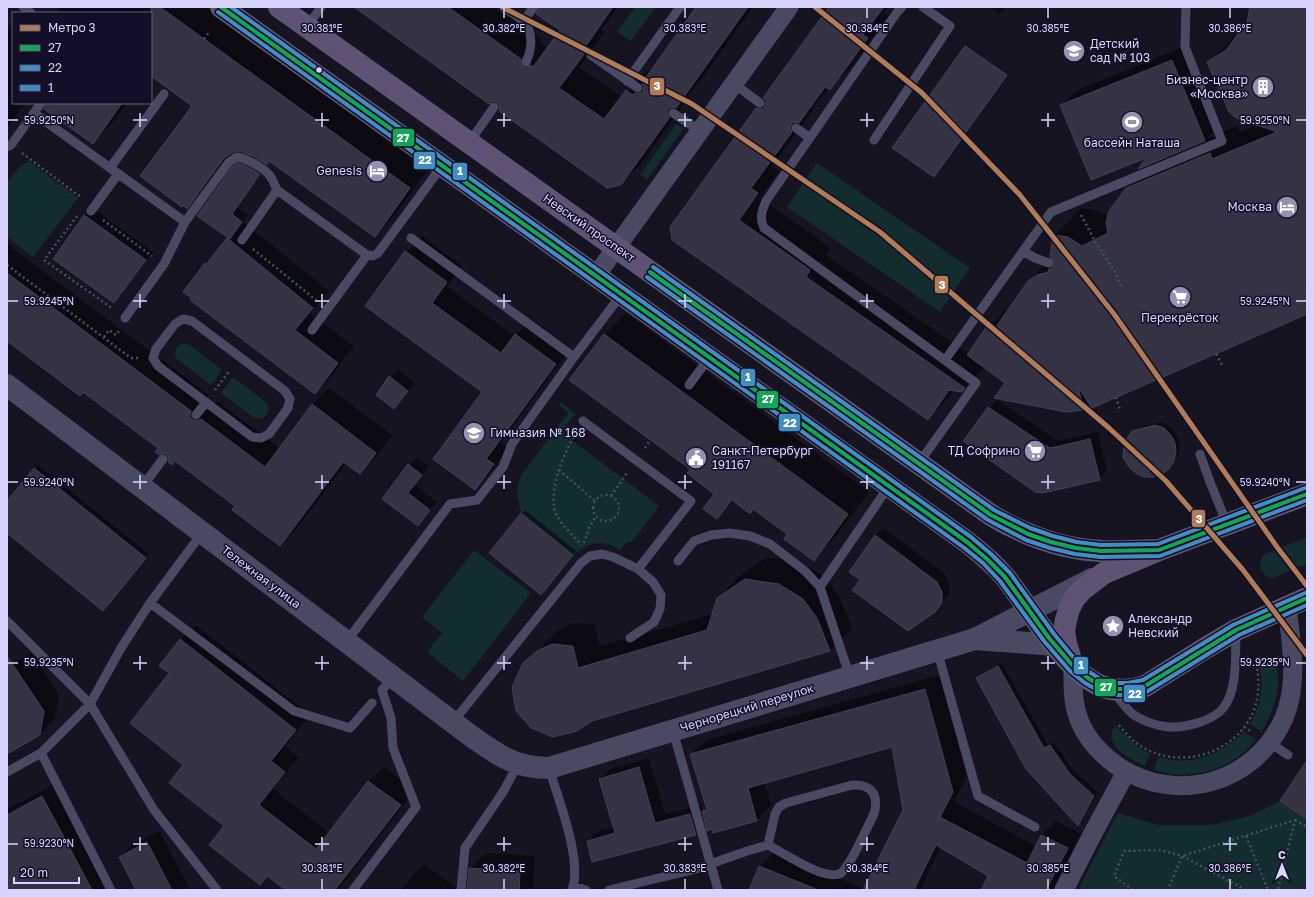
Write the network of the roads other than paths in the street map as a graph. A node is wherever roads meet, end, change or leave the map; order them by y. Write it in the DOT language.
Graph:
graph roads {
  1 [pos="221,7"];
  2 [pos="279,7"];
  3 [pos="321,7"];
  4 [pos="502,7"];
  5 [pos="534,7"];
  6 [pos="680,7"];
  7 [pos="789,7"];
  8 [pos="902,7"];
  9 [pos="923,7"];
  10 [pos="1186,7"];
  11 [pos="523,21"];
  12 [pos="307,27"];
  13 [pos="591,55"];
  14 [pos="526,62"];
  15 [pos="627,80"];
  16 [pos="734,84"];
  17 [pos="638,88"];
  18 [pos="164,94"];
  19 [pos="760,103"];
  20 [pos="40,104"];
  21 [pos="494,107"];
  22 [pos="34,113"];
  23 [pos="673,113"];
  24 [pos="796,128"];
  25 [pos="700,131"];
  26 [pos="810,138"];
  27 [pos="874,140"];
  28 [pos="469,143"];
  29 [pos="9,146"];
  30 [pos="442,166"];
  31 [pos="110,168"];
  32 [pos="118,174"];
  33 [pos="277,190"];
  34 [pos="87,209"];
  35 [pos="185,222"];
  36 [pos="411,238"];
  37 [pos="242,240"];
  38 [pos="616,248"];
  39 [pos="1023,251"];
  40 [pos="367,255"];
  41 [pos="1049,263"];
  42 [pos="595,277"];
  43 [pos="621,295"];
  44 [pos="125,318"];
  45 [pos="312,330"];
  46 [pos="574,357"];
  47 [pos="710,358"];
  48 [pos="945,360"];
  49 [pos="7,385"];
  50 [pos="690,385"];
  51 [pos="206,402"];
  52 [pos="196,415"];
  53 [pos="583,421"];
  54 [pos="1200,454"];
  55 [pos="163,459"];
  56 [pos="919,463"];
  57 [pos="889,486"];
  58 [pos="142,487"];
  59 [pos="1307,494"];
  60 [pos="1227,524"];
  61 [pos="202,533"];
  62 [pos="1159,550"];
  63 [pos="678,561"];
  64 [pos="638,569"];
  65 [pos="1104,573"];
  66 [pos="820,587"];
  67 [pos="1307,598"];
  68 [pos="150,603"];
  69 [pos="1287,606"];
  70 [pos="1028,610"];
  71 [pos="7,621"];
  72 [pos="1236,630"];
  73 [pos="630,638"];
  74 [pos="975,639"];
  75 [pos="346,642"];
  76 [pos="1055,645"];
  77 [pos="937,650"];
  78 [pos="1073,665"];
  79 [pos="393,677"];
  80 [pos="850,677"];
  81 [pos="1112,689"];
  82 [pos="372,703"];
  83 [pos="90,704"];
  84 [pos="453,722"];
  85 [pos="673,731"];
  86 [pos="1270,742"];
  87 [pos="41,753"];
  88 [pos="1288,755"];
  89 [pos="518,764"];
  90 [pos="549,768"];
  91 [pos="7,772"];
  92 [pos="1126,772"];
  93 [pos="1035,827"];
  94 [pos="768,845"];
  95 [pos="710,864"];
  96 [pos="573,888"];
  97 [pos="111,890"];
  98 [pos="217,890"];
  99 [pos="353,890"];
  100 [pos="461,890"];
  101 [pos="586,890"];
  102 [pos="609,890"];
  103 [pos="718,890"];
  104 [pos="1064,890"];
  1 -- 30 [label="main road"];
  2 -- 12 [label="main road, Невский проспект"];
  3 -- 12 [label="lane"];
  4 -- 11 [label="lane"];
  5 -- 11 [label="lane"];
  6 -- 15 [label="lane"];
  7 -- 16 [label="street"];
  8 -- 26 [label="lane"];
  9 -- 27 [label="lane"];
  10 -- 39 [label="lane"];
  11 -- 14 [label="lane"];
  12 -- 28 [label="main road, Невский проспект"];
  13 -- 15 [label="lane"];
  15 -- 17 [label="lane"];
  16 -- 19 [label="lane"];
  16 -- 25 [label="street"];
  18 -- 31 [label="lane"];
  20 -- 22 [label="lane"];
  21 -- 28 [label="lane"];
  22 -- 29 [label="lane"];
  22 -- 31 [label="lane"];
  23 -- 25 [label="lane"];
  24 -- 26 [label="lane"];
  25 -- 38 [label="street"];
  26 -- 48 [label="lane"];
  28 -- 38 [label="main road, Невский проспект"];
  30 -- 40 [label="lane"];
  30 -- 42 [label="main road"];
  31 -- 32 [label="lane"];
  32 -- 34 [label="lane"];
  32 -- 35 [label="lane"];
  33 -- 35 [label="lane"];
  33 -- 37 [label="lane"];
  33 -- 40 [label="lane"];
  35 -- 44 [label="lane"];
  36 -- 46 [label="lane"];
  38 -- 42 [label="street"];
  38 -- 56 [label="main road, Невский проспект"];
  39 -- 41 [label="lane"];
  39 -- 48 [label="lane"];
  40 -- 45 [label="lane"];
  42 -- 43 [label="main road"];
  43 -- 46 [label="lane"];
  43 -- 47 [label="main road"];
  46 -- 75 [label="lane"];
  47 -- 50 [label="lane"];
  47 -- 57 [label="main road"];
  48 -- 56 [label="lane"];
  49 -- 58 [label="street, Тележная улица"];
  51 -- 51 [label="lane"];
  51 -- 52 [label="lane"];
  53 -- 64 [label="lane"];
  54 -- 60 [label="lane"];
  55 -- 58 [label="lane"];
  56 -- 62 [label="main road, Невский проспект"];
  57 -- 66 [label="lane"];
  57 -- 70 [label="main road"];
  58 -- 61 [label="street, Тележная улица"];
  59 -- 60 [label="main road"];
  60 -- 62 [label="main road"];
  61 -- 68 [label="lane"];
  61 -- 75 [label="street, Тележная улица"];
  62 -- 65 [label="main road"];
  63 -- 66 [label="lane"];
  64 -- 73 [label="lane"];
  64 -- 84 [label="lane"];
  65 -- 70 [label="street, Чернорецкий переулок"];
  65 -- 78 [label="main road"];
  66 -- 80 [label="lane"];
  67 -- 69 [label="main road"];
  68 -- 82 [label="lane"];
  68 -- 83 [label="lane"];
  69 -- 72 [label="main road"];
  69 -- 86 [label="street"];
  70 -- 74 [label="street, Чернорецкий переулок"];
  70 -- 76 [label="main road"];
  71 -- 83 [label="lane"];
  72 -- 81 [label="main road"];
  72 -- 81 [label="lane"];
  74 -- 76 [label="street, Чернорецкий переулок"];
  74 -- 77 [label="street, Чернорецкий переулок"];
  75 -- 79 [label="street, Тележная улица"];
  76 -- 78 [label="main road"];
  77 -- 80 [label="street, Чернорецкий переулок"];
  77 -- 93 [label="lane"];
  78 -- 81 [label="main road"];
  78 -- 92 [label="street"];
  79 -- 84 [label="street, Тележная улица"];
  79 -- 99 [label="lane"];
  80 -- 85 [label="street, Чернорецкий переулок"];
  83 -- 87 [label="lane"];
  83 -- 98 [label="lane"];
  84 -- 89 [label="street, Тележная улица"];
  85 -- 90 [label="street, Чернорецкий переулок"];
  85 -- 95 [label="lane"];
  86 -- 88 [label="lane"];
  86 -- 92 [label="street"];
  87 -- 91 [label="lane"];
  87 -- 97 [label="lane"];
  89 -- 90 [label="street, Чернорецкий переулок"];
  89 -- 100 [label="lane"];
  90 -- 96 [label="lane"];
  92 -- 104 [label="street"];
  94 -- 94 [label="lane"];
  94 -- 95 [label="lane"];
  95 -- 102 [label="lane"];
  95 -- 103 [label="lane"];
  96 -- 101 [label="lane"];
}
